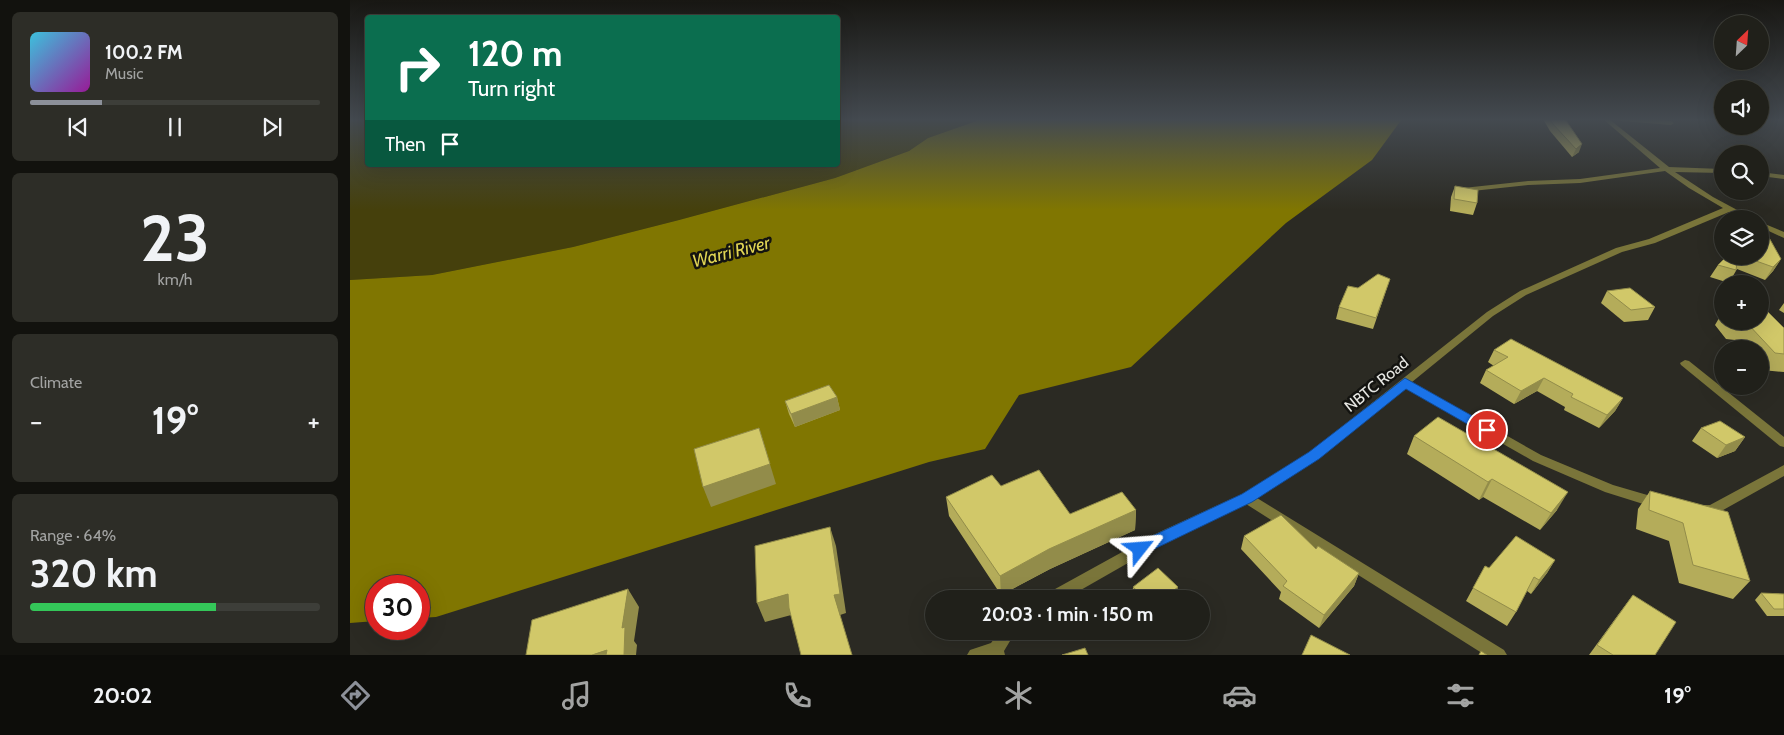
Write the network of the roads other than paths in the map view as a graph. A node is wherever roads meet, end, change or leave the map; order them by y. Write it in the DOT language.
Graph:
graph roads {
  1 [pos="1643,150"];
  2 [pos="1666,169"];
  3 [pos="1714,171"];
  4 [pos="1769,175"];
  5 [pos="1784,177"];
  6 [pos="1463,190"];
  7 [pos="1728,209"];
  8 [pos="1769,228"];
  9 [pos="1784,235"];
  10 [pos="1685,363"];
  11 [pos="1405,383"];
  12 [pos="1784,443"];
  13 [pos="1784,470"];
  14 [pos="1247,498"];
  15 [pos="1672,506"];
  16 [pos="1692,508"];
  17 [pos="1067,590"];
  18 [pos="1003,640"];
  19 [pos="996,652"];
  20 [pos="975,655"];
  21 [pos="1499,655"];
  1 -- 2 [label="street"];
  2 -- 3 [label="street"];
  2 -- 6 [label="street"];
  2 -- 7 [label="street"];
  4 -- 5 [label="street"];
  7 -- 11 [label="street, NBTC Road"];
  8 -- 9 [label="street"];
  10 -- 12 [label="street"];
  11 -- 14 [label="street, NBTC Road"];
  11 -- 15 [label="street"];
  13 -- 16 [label="street"];
  14 -- 17 [label="street, NBTC Road"];
  14 -- 21 [label="street"];
  18 -- 19 [label="street"];
  19 -- 20 [label="street"];
}
